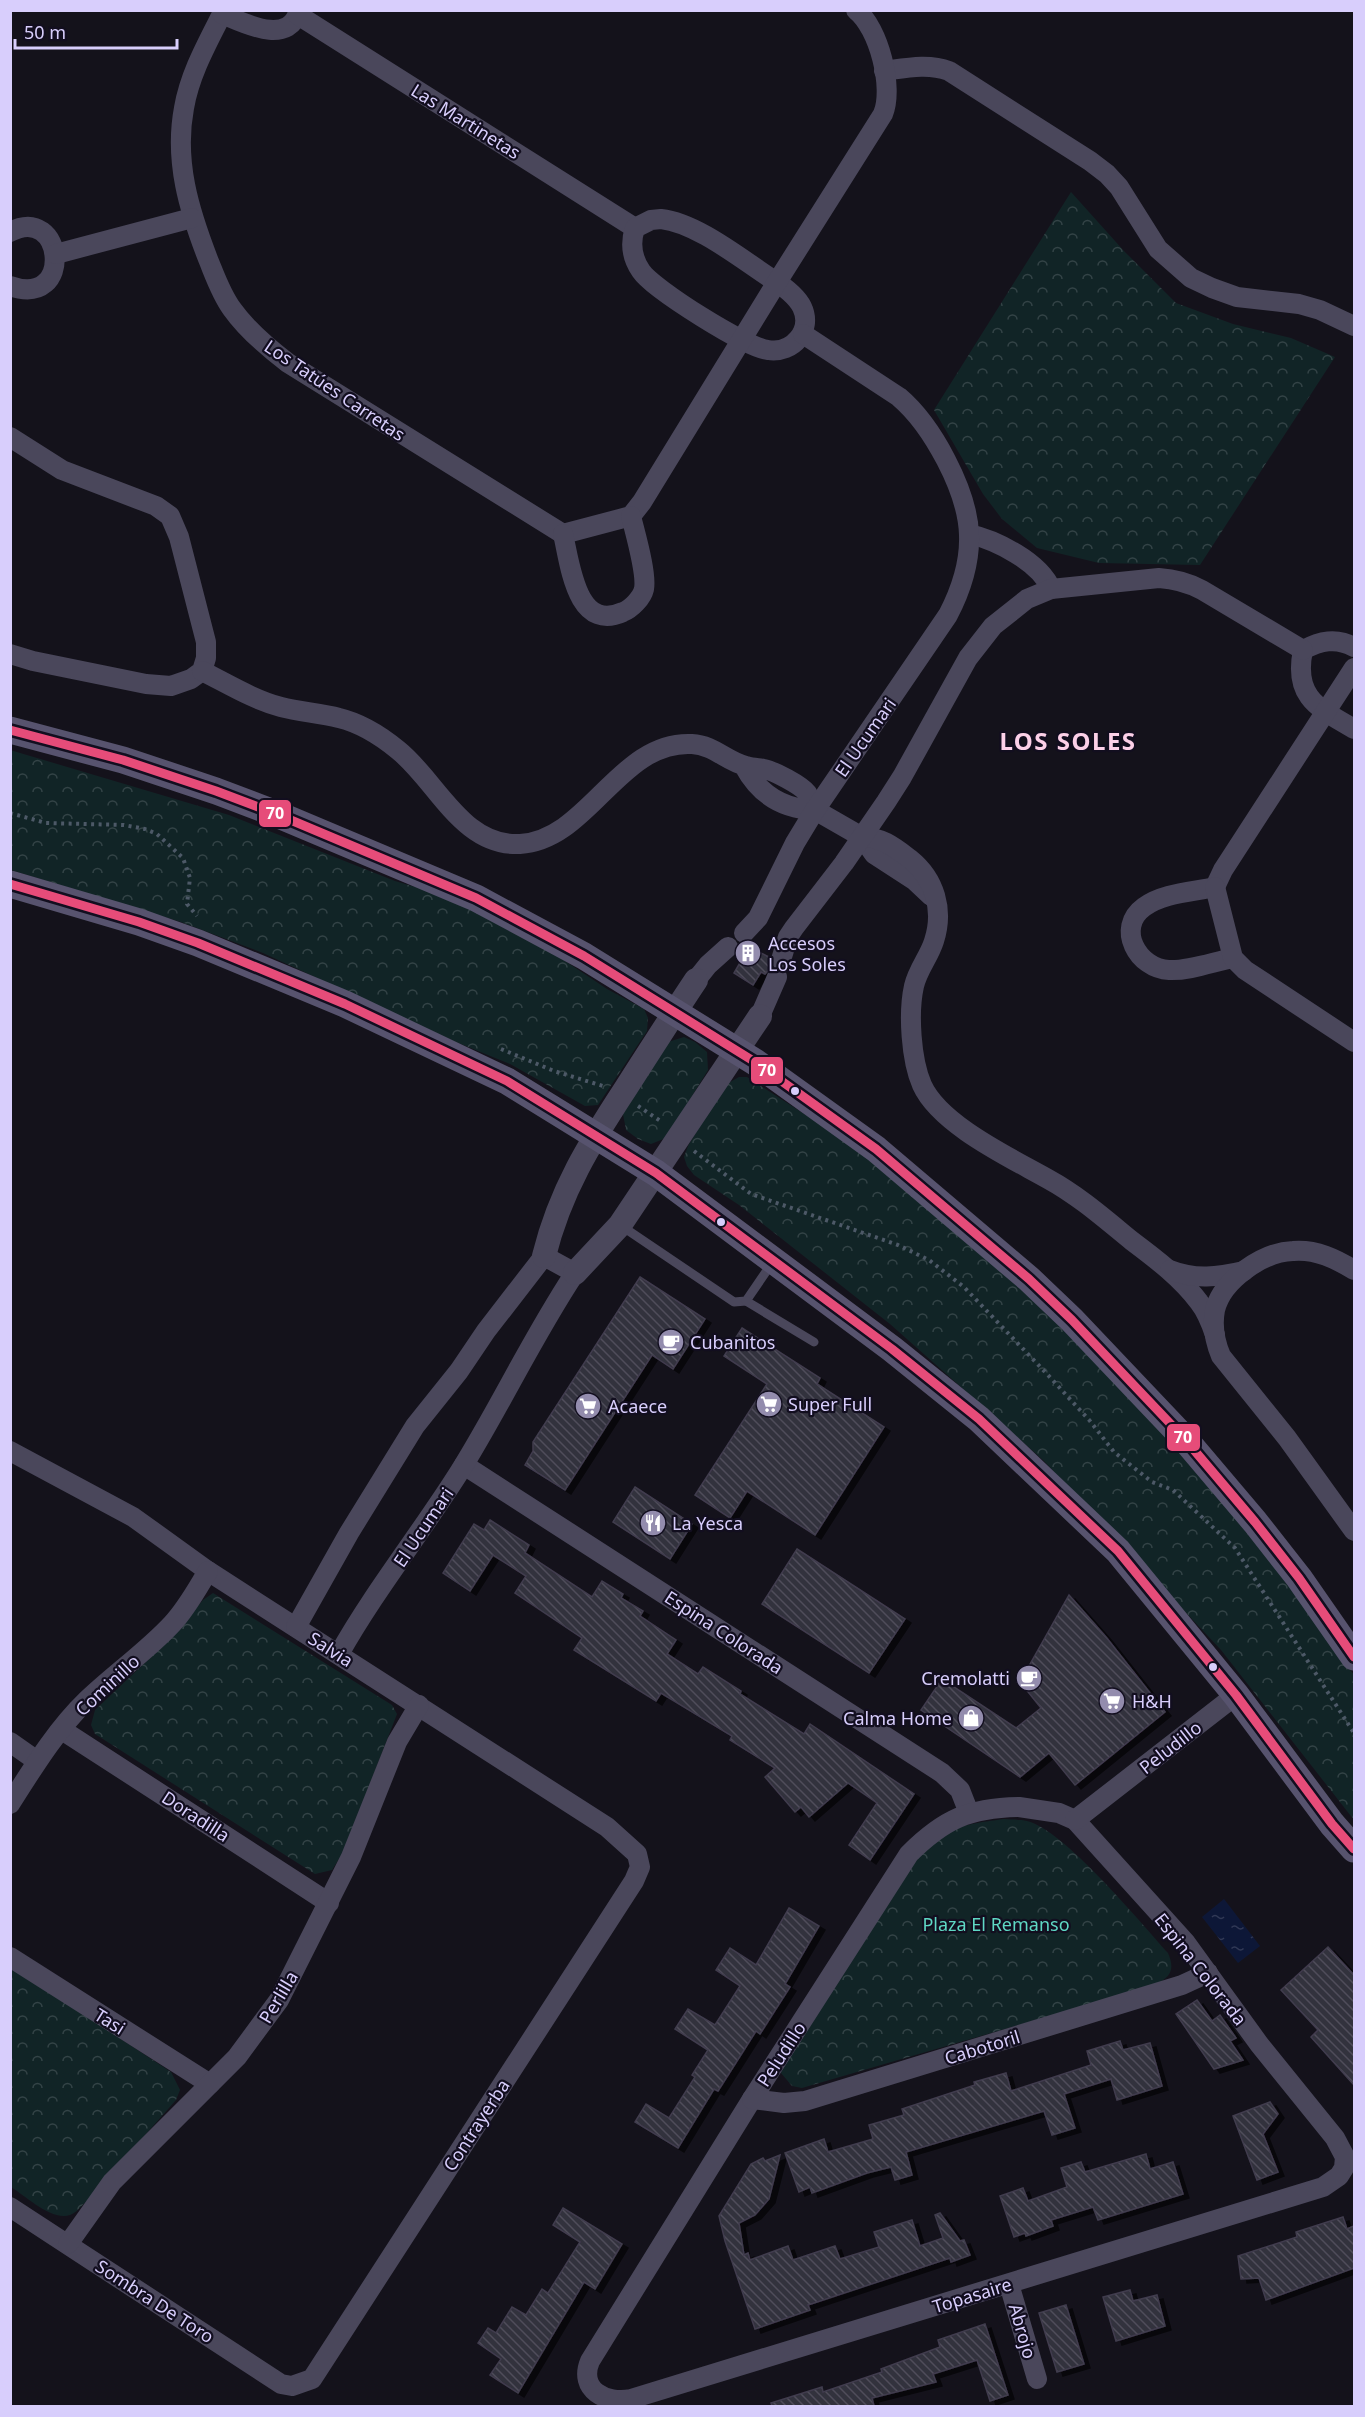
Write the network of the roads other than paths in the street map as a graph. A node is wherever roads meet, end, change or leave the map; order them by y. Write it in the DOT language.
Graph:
graph roads {
  1 [pos="223,12"];
  2 [pos="298,13"];
  3 [pos="860,14"];
  4 [pos="884,71"];
  5 [pos="192,218"];
  6 [pos="635,228"];
  7 [pos="10,232"];
  8 [pos="56,254"];
  9 [pos="777,282"];
  10 [pos="10,286"];
  11 [pos="1354,326"];
  12 [pos="803,334"];
  13 [pos="741,340"];
  14 [pos="10,437"];
  15 [pos="631,516"];
  16 [pos="562,534"];
  17 [pos="969,534"];
  18 [pos="1051,589"];
  19 [pos="1354,647"];
  20 [pos="1303,650"];
  21 [pos="10,654"];
  22 [pos="1354,668"];
  23 [pos="202,671"];
  24 [pos="1326,712"];
  25 [pos="1354,729"];
  26 [pos="10,730"];
  27 [pos="815,810"];
  28 [pos="862,837"];
  29 [pos="10,885"];
  30 [pos="1215,887"];
  31 [pos="744,933"];
  32 [pos="728,947"];
  33 [pos="1233,958"];
  34 [pos="696,980"];
  35 [pos="674,1013"];
  36 [pos="760,1016"];
  37 [pos="1354,1042"];
  38 [pos="736,1051"];
  39 [pos="594,1136"];
  40 [pos="656,1173"];
  41 [pos="620,1225"];
  42 [pos="544,1256"];
  43 [pos="773,1262"];
  44 [pos="1168,1269"];
  45 [pos="1246,1270"];
  46 [pos="1354,1270"];
  47 [pos="575,1273"];
  48 [pos="746,1301"];
  49 [pos="1215,1335"];
  50 [pos="814,1341"];
  51 [pos="10,1451"];
  52 [pos="464,1465"];
  53 [pos="1354,1532"];
  54 [pos="208,1571"];
  55 [pos="296,1627"];
  56 [pos="339,1654"];
  57 [pos="1354,1657"];
  58 [pos="1236,1695"];
  59 [pos="419,1705"];
  60 [pos="62,1730"];
  61 [pos="10,1742"];
  62 [pos="38,1761"];
  63 [pos="10,1804"];
  64 [pos="969,1813"];
  65 [pos="1075,1820"];
  66 [pos="1354,1849"];
  67 [pos="640,1861"];
  68 [pos="329,1903"];
  69 [pos="10,1957"];
  70 [pos="1208,1973"];
  71 [pos="210,2084"];
  72 [pos="752,2098"];
  73 [pos="1335,2138"];
  74 [pos="10,2207"];
  75 [pos="68,2244"];
  76 [pos="1010,2284"];
  77 [pos="590,2361"];
  78 [pos="1037,2379"];
  79 [pos="303,2384"];
  1 -- 2 [label="street"];
  1 -- 5 [label="street, Los Tatúes Carretas"];
  2 -- 6 [label="street, Las Martinetas"];
  3 -- 4 [label="street"];
  4 -- 9 [label="street"];
  4 -- 11 [label="street"];
  5 -- 8 [label="street"];
  5 -- 16 [label="street, Los Tatúes Carretas"];
  6 -- 9 [label="street"];
  6 -- 13 [label="street"];
  7 -- 8 [label="street"];
  8 -- 10 [label="street"];
  9 -- 12 [label="street"];
  9 -- 13 [label="street"];
  12 -- 13 [label="street"];
  12 -- 17 [label="street"];
  13 -- 15 [label="street"];
  14 -- 23 [label="street"];
  15 -- 16 [label="street"];
  15 -- 16 [label="street"];
  17 -- 18 [label="street"];
  17 -- 27 [label="street, El Ucumari"];
  18 -- 20 [label="street"];
  18 -- 28 [label="street"];
  19 -- 20 [label="street"];
  20 -- 24 [label="street"];
  21 -- 23 [label="street"];
  22 -- 24 [label="street"];
  23 -- 27 [label="street"];
  24 -- 25 [label="street"];
  24 -- 30 [label="street"];
  26 -- 35 [label="main road"];
  27 -- 28 [label="street"];
  27 -- 31 [label="street, El Ucumari"];
  28 -- 36 [label="street"];
  28 -- 44 [label="street"];
  29 -- 39 [label="main road"];
  30 -- 33 [label="street"];
  30 -- 33 [label="street"];
  32 -- 34 [label="street"];
  33 -- 37 [label="street"];
  34 -- 35 [label="street"];
  35 -- 38 [label="main road"];
  35 -- 39 [label="street"];
  36 -- 38 [label="street"];
  38 -- 40 [label="street"];
  38 -- 57 [label="main road"];
  39 -- 40 [label="main road"];
  39 -- 42 [label="street"];
  40 -- 41 [label="street"];
  40 -- 43 [label="main road"];
  41 -- 47 [label="street"];
  41 -- 48 [label="lane"];
  42 -- 47 [label="street"];
  42 -- 55 [label="street"];
  43 -- 48 [label="lane"];
  43 -- 58 [label="main road"];
  44 -- 45 [label="street"];
  44 -- 49 [label="street"];
  45 -- 46 [label="street"];
  45 -- 49 [label="street"];
  47 -- 52 [label="street, El Ucumari"];
  48 -- 50 [label="lane"];
  49 -- 53 [label="street"];
  51 -- 54 [label="street, Salvia"];
  52 -- 56 [label="street, El Ucumari"];
  52 -- 64 [label="street, Espina Colorada"];
  54 -- 55 [label="street, Salvia"];
  54 -- 60 [label="street, Cominillo"];
  55 -- 56 [label="street, Salvia"];
  56 -- 59 [label="street, Salvia"];
  58 -- 65 [label="street, Peludillo"];
  58 -- 66 [label="main road"];
  59 -- 67 [label="street, Salvia"];
  59 -- 68 [label="street, Perlilla"];
  60 -- 62 [label="street, Cominillo"];
  60 -- 68 [label="street, Doradilla"];
  61 -- 62 [label="street"];
  62 -- 63 [label="street, Cominillo"];
  64 -- 65 [label="street, Peludillo"];
  64 -- 72 [label="street, Peludillo"];
  65 -- 70 [label="street, Espina Colorada"];
  67 -- 79 [label="street, Contrayerba"];
  68 -- 71 [label="street, Perlilla"];
  69 -- 71 [label="street, Tasi"];
  70 -- 72 [label="street, Cabotoril"];
  70 -- 73 [label="street, Espina Colorada"];
  71 -- 75 [label="street, Perlilla"];
  72 -- 77 [label="street, Peludillo"];
  73 -- 76 [label="street, Topasaire"];
  74 -- 75 [label="street, Sombra De Toro"];
  75 -- 79 [label="street, Sombra De Toro"];
  76 -- 77 [label="street, Topasaire"];
  76 -- 78 [label="street, Abrojo"];
}
